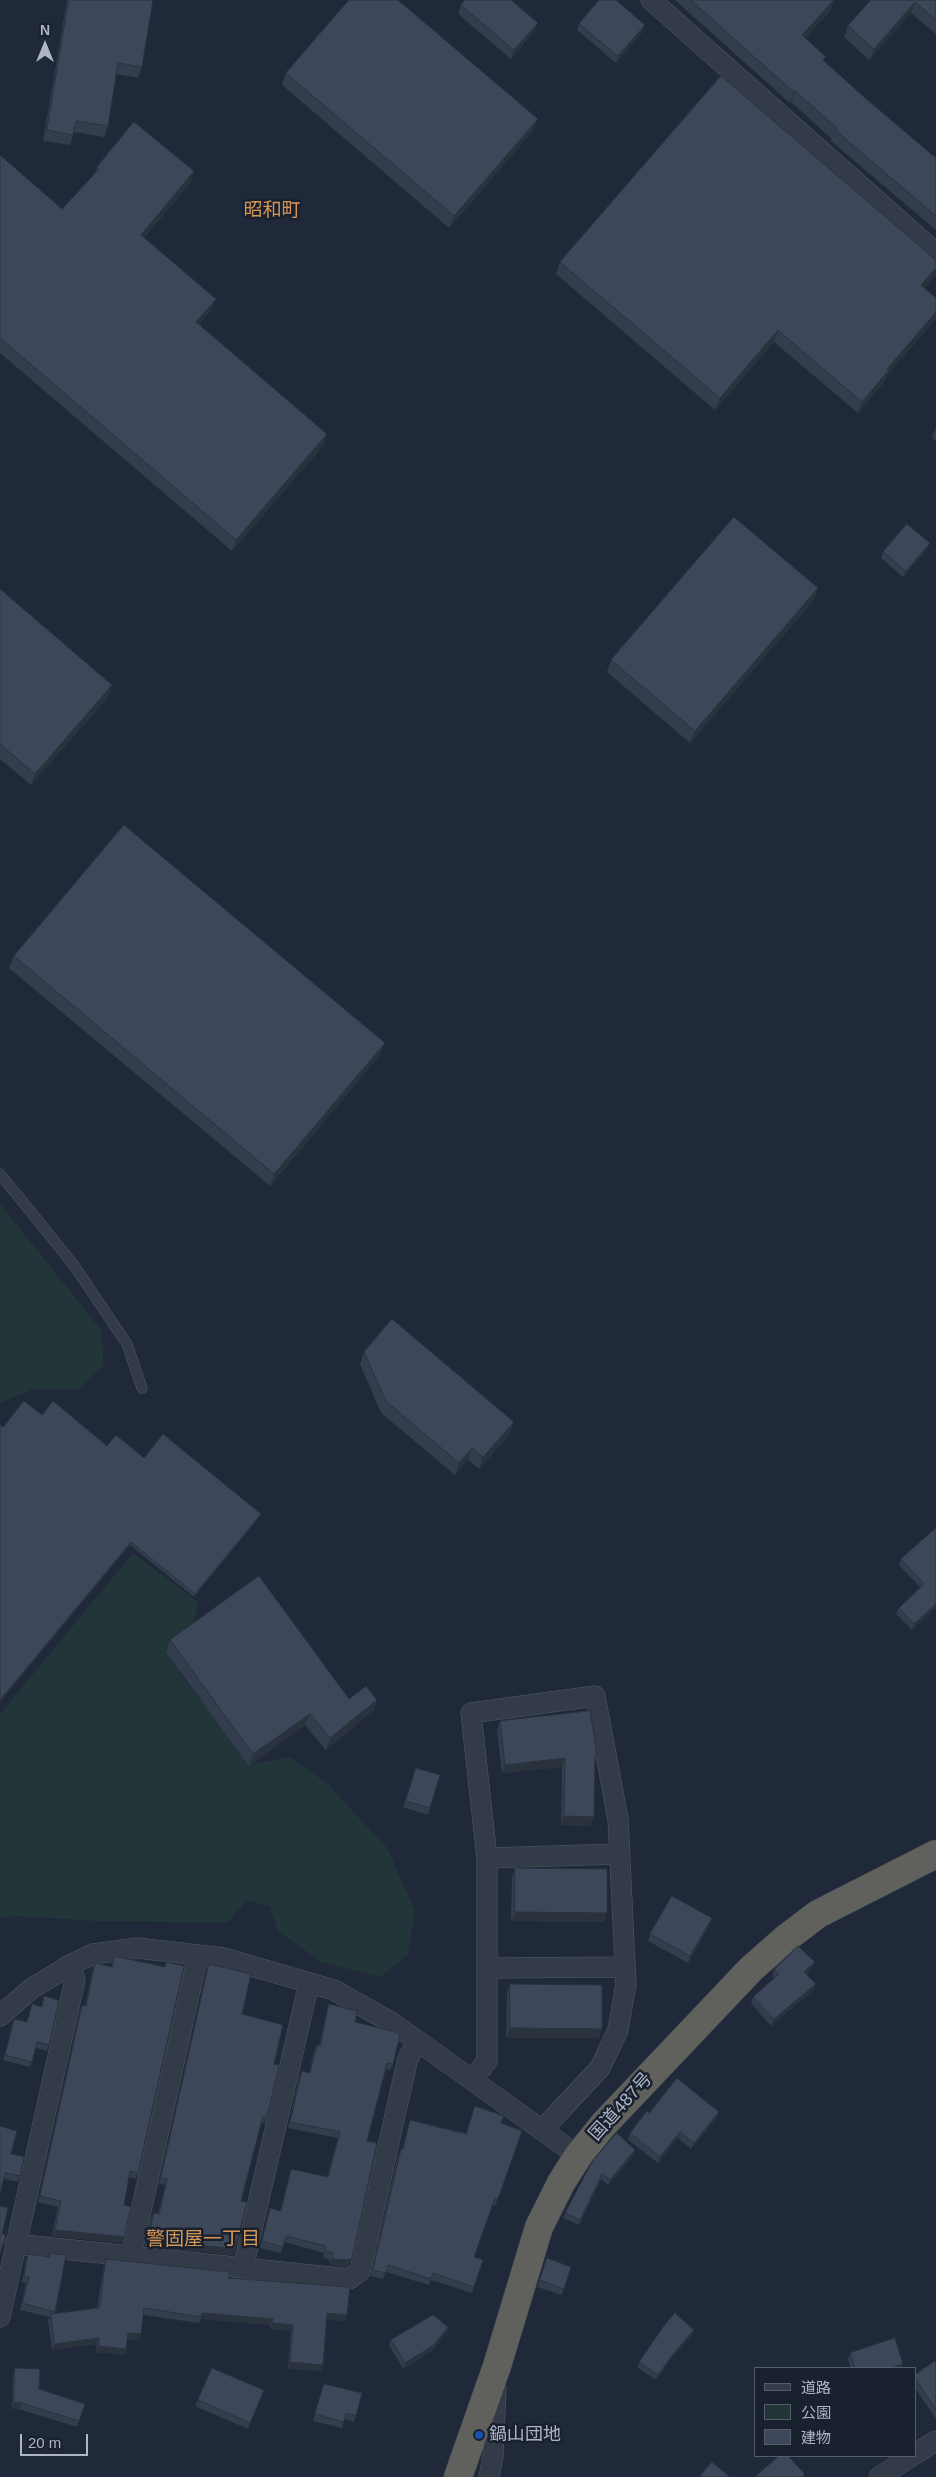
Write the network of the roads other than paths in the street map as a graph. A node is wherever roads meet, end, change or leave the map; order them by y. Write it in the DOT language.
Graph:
graph roads {
  1 [pos="651,0"];
  2 [pos="936,253"];
  3 [pos="0,1174"];
  4 [pos="142,1388"];
  5 [pos="620,1854"];
  6 [pos="936,1854"];
  7 [pos="487,1858"];
  8 [pos="198,1955"];
  9 [pos="70,1965"];
  10 [pos="625,1967"];
  11 [pos="487,1968"];
  12 [pos="309,1982"];
  13 [pos="0,2016"];
  14 [pos="418,2041"];
  15 [pos="472,2080"];
  16 [pos="542,2130"];
  17 [pos="578,2156"];
  18 [pos="15,2244"];
  19 [pos="131,2256"];
  20 [pos="243,2268"];
  21 [pos="0,2316"];
  22 [pos="496,2366"];
  23 [pos="936,2440"];
  24 [pos="916,2453"];
  25 [pos="910,2457"];
  26 [pos="458,2477"];
  27 [pos="489,2477"];
  28 [pos="878,2477"];
  1 -- 2 [label="street"];
  3 -- 4 [label="lane"];
  5 -- 7 [label="street"];
  5 -- 7 [label="street"];
  5 -- 10 [label="street"];
  6 -- 17 [label="highway, 国道487号"];
  7 -- 11 [label="street"];
  8 -- 9 [label="street"];
  8 -- 12 [label="street"];
  8 -- 19 [label="street"];
  9 -- 13 [label="street"];
  9 -- 18 [label="street"];
  10 -- 11 [label="street"];
  10 -- 16 [label="street"];
  11 -- 15 [label="street"];
  12 -- 14 [label="street"];
  12 -- 20 [label="street"];
  14 -- 15 [label="street"];
  14 -- 20 [label="street"];
  15 -- 16 [label="street"];
  16 -- 17 [label="street"];
  17 -- 22 [label="highway, 国道487号"];
  18 -- 19 [label="street"];
  18 -- 21 [label="street"];
  19 -- 20 [label="street"];
  22 -- 26 [label="highway, 国道487号"];
  22 -- 27 [label="street"];
  23 -- 24 [label="street"];
  25 -- 28 [label="street"];
}
